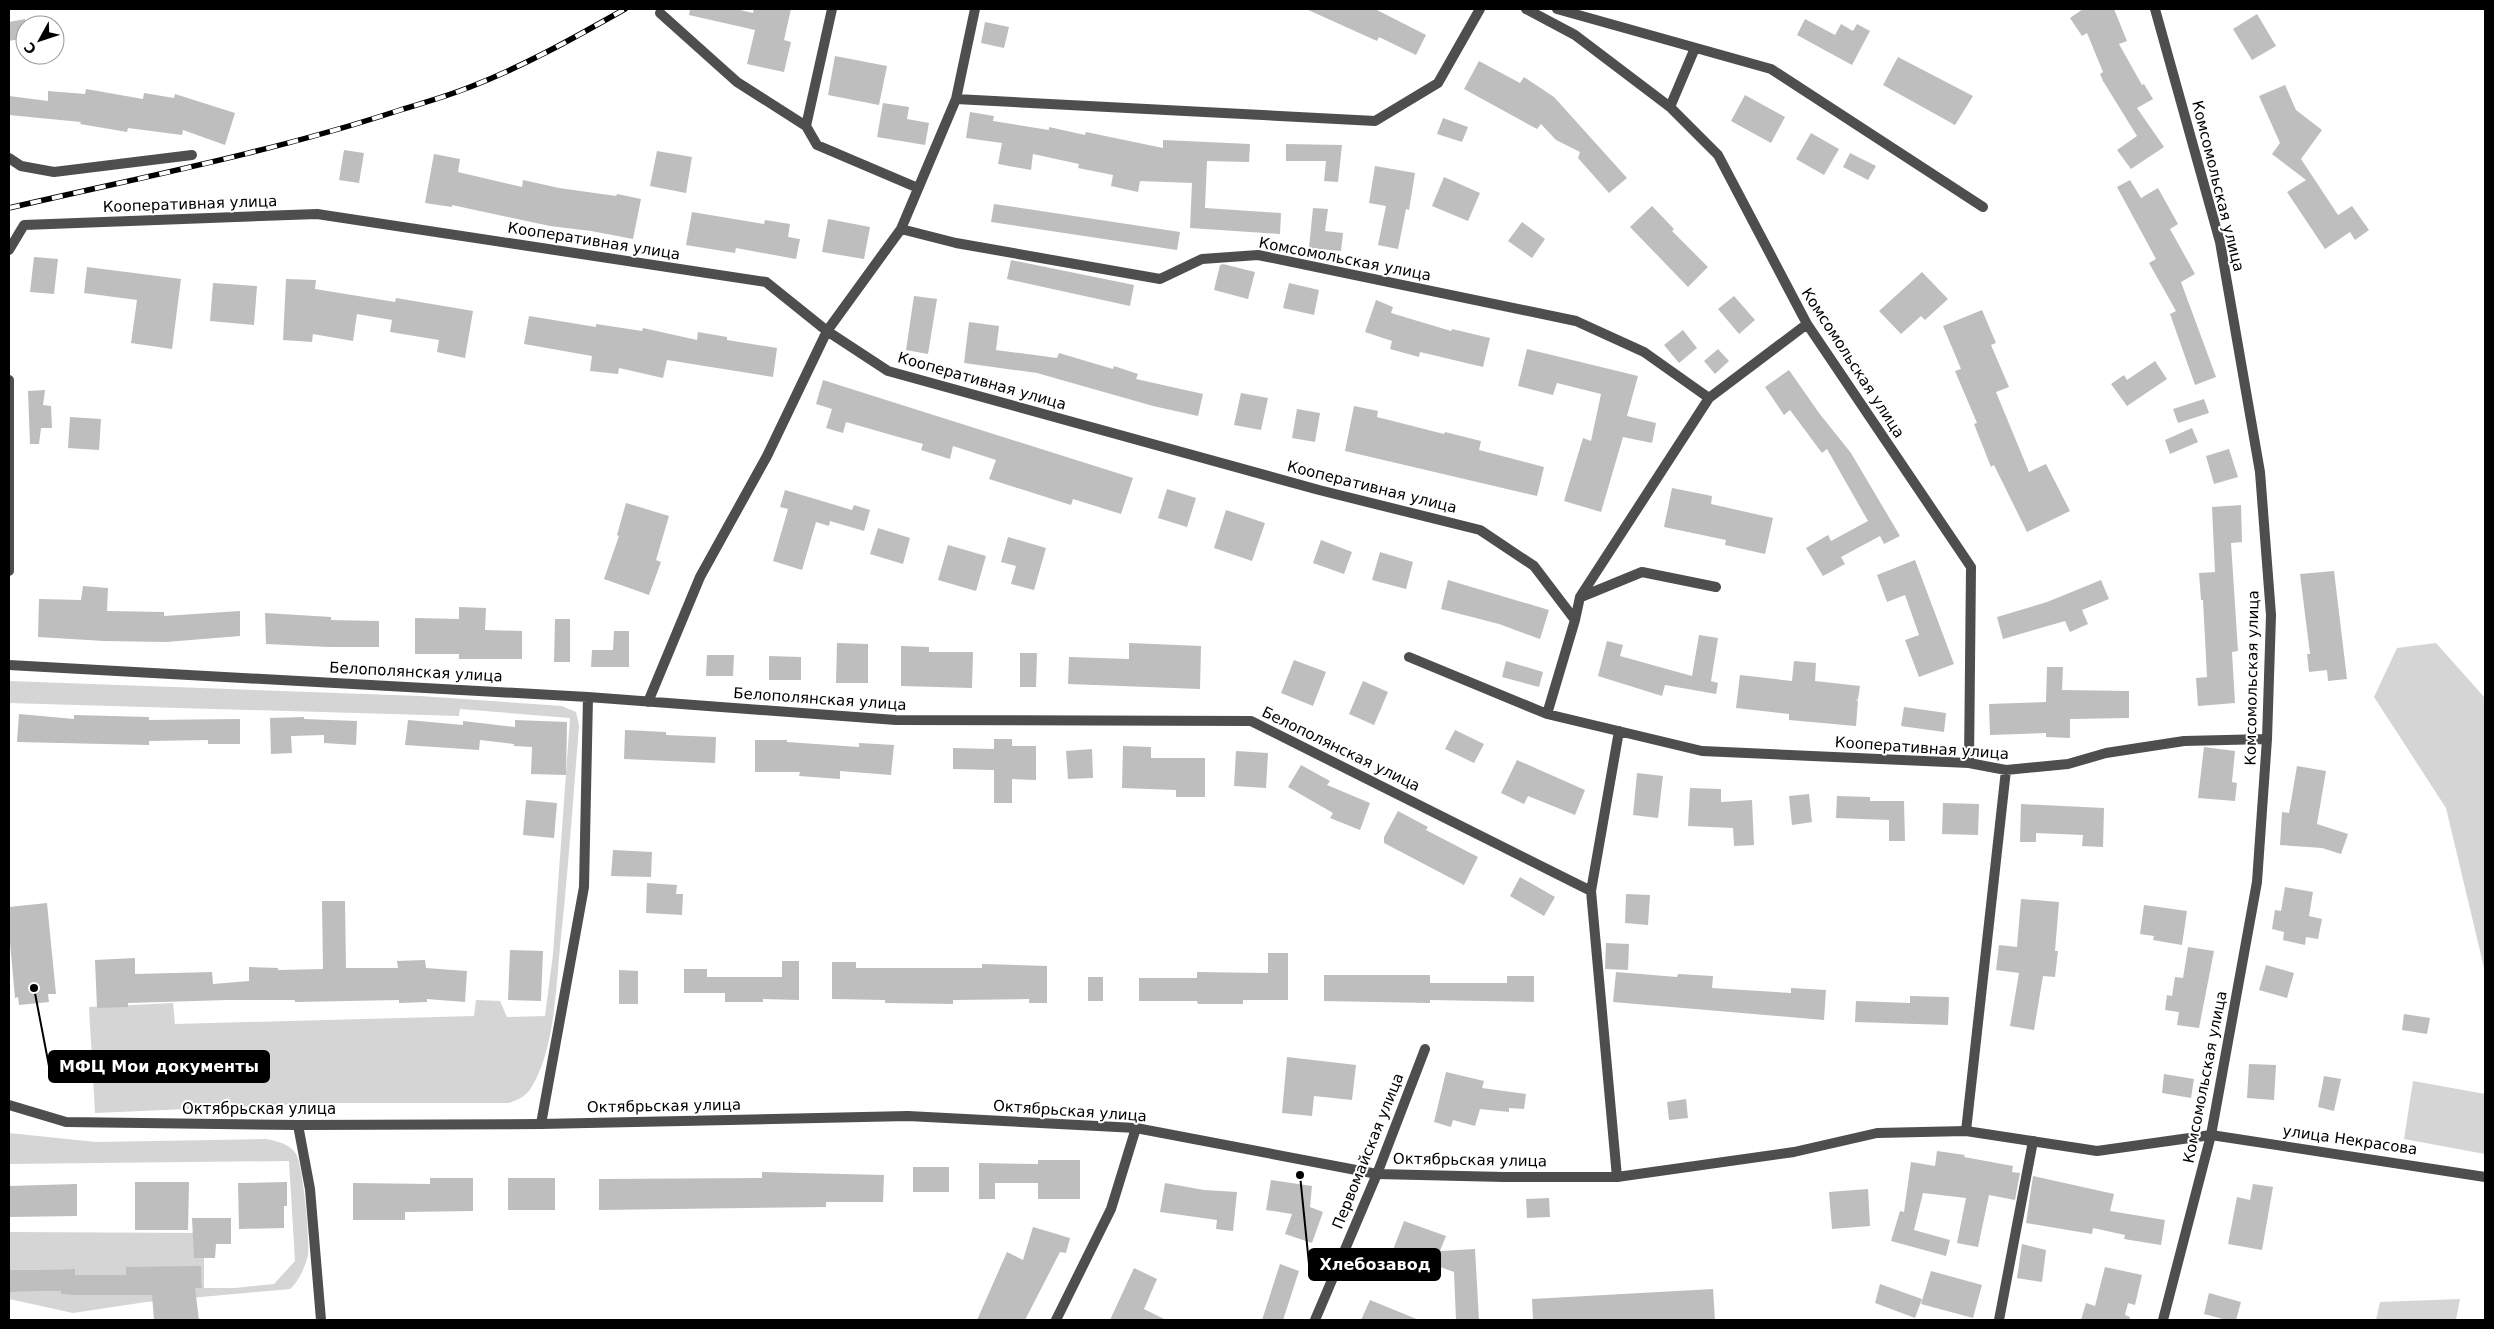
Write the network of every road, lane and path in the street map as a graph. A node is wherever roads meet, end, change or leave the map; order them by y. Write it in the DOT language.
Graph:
graph roads {
  1 [pos="832,9"];
  2 [pos="976,9"];
  3 [pos="1480,9"];
  4 [pos="1526,9"];
  5 [pos="1557,9"];
  6 [pos="2155,9"];
  7 [pos="660,13"];
  8 [pos="1695,48"];
  9 [pos="956,99"];
  10 [pos="1670,106"];
  11 [pos="806,126"];
  12 [pos="192,155"];
  13 [pos="9,158"];
  14 [pos="918,188"];
  15 [pos="1984,206"];
  16 [pos="901,229"];
  17 [pos="9,250"];
  18 [pos="1807,324"];
  19 [pos="827,331"];
  20 [pos="9,380"];
  21 [pos="1709,398"];
  22 [pos="9,571"];
  23 [pos="1716,588"];
  24 [pos="1580,597"];
  25 [pos="1575,620"];
  26 [pos="1409,657"];
  27 [pos="9,665"];
  28 [pos="588,697"];
  29 [pos="648,702"];
  30 [pos="1547,714"];
  31 [pos="1619,731"];
  32 [pos="2267,739"];
  33 [pos="1969,763"];
  34 [pos="2006,770"];
  35 [pos="1591,891"];
  36 [pos="1425,1048"];
  37 [pos="9,1105"];
  38 [pos="541,1124"];
  39 [pos="298,1125"];
  40 [pos="1136,1128"];
  41 [pos="1966,1131"];
  42 [pos="2211,1134"];
  43 [pos="2033,1141"];
  44 [pos="1377,1174"];
  45 [pos="1617,1177"];
  46 [pos="2485,1177"];
  47 [pos="321,1320"];
  48 [pos="1056,1320"];
  49 [pos="1315,1320"];
  50 [pos="1999,1320"];
  51 [pos="2163,1320"];
  1 -- 11 [label="street"];
  2 -- 9 [label="street"];
  3 -- 9 [label="street"];
  4 -- 10 [label="street, Комсомольская улица"];
  5 -- 8 [label="street"];
  6 -- 32 [label="street, Комсомольская улица"];
  7 -- 11 [label="street"];
  8 -- 10 [label="street"];
  8 -- 15 [label="street"];
  9 -- 14 [label="street"];
  10 -- 18 [label="street, Комсомольская улица"];
  11 -- 14 [label="street"];
  12 -- 13 [label="street"];
  14 -- 16 [label="street"];
  16 -- 19 [label="street"];
  16 -- 21 [label="street, Комсомольская улица"];
  17 -- 19 [label="street, Кооперативная улица"];
  18 -- 21 [label="street"];
  18 -- 33 [label="street, Комсомольская улица"];
  19 -- 25 [label="street, Кооперативная улица"];
  19 -- 29 [label="street"];
  20 -- 22 [label="street"];
  21 -- 24 [label="street"];
  23 -- 24 [label="street"];
  24 -- 25 [label="street"];
  25 -- 30 [label="street"];
  26 -- 30 [label="street, Кооперативная улица"];
  27 -- 28 [label="street, Белополянская улица"];
  28 -- 29 [label="street, Белополянская улица"];
  28 -- 38 [label="street"];
  29 -- 35 [label="street, Белополянская улица"];
  30 -- 31 [label="street, Кооперативная улица"];
  31 -- 33 [label="street, Кооперативная улица"];
  31 -- 35 [label="street"];
  32 -- 34 [label="street, Кооперативная улица"];
  32 -- 42 [label="street, Комсомольская улица"];
  33 -- 34 [label="street, Кооперативная улица"];
  34 -- 41 [label="street"];
  35 -- 45 [label="street"];
  36 -- 44 [label="street, Первомайская улица"];
  37 -- 39 [label="street, Октябрьская улица"];
  38 -- 39 [label="street, Октябрьская улица"];
  38 -- 40 [label="street, Октябрьская улица"];
  39 -- 47 [label="street"];
  40 -- 44 [label="street, Октябрьская улица"];
  40 -- 48 [label="street"];
  41 -- 43 [label="street, Октябрьская улица"];
  41 -- 45 [label="street, Октябрьская улица"];
  42 -- 43 [label="street, Октябрьская улица"];
  42 -- 46 [label="street, улица Некрасова"];
  42 -- 51 [label="street, Комсомольская улица"];
  43 -- 50 [label="street"];
  44 -- 45 [label="street, Октябрьская улица"];
  44 -- 49 [label="street, Первомайская улица"];
}
